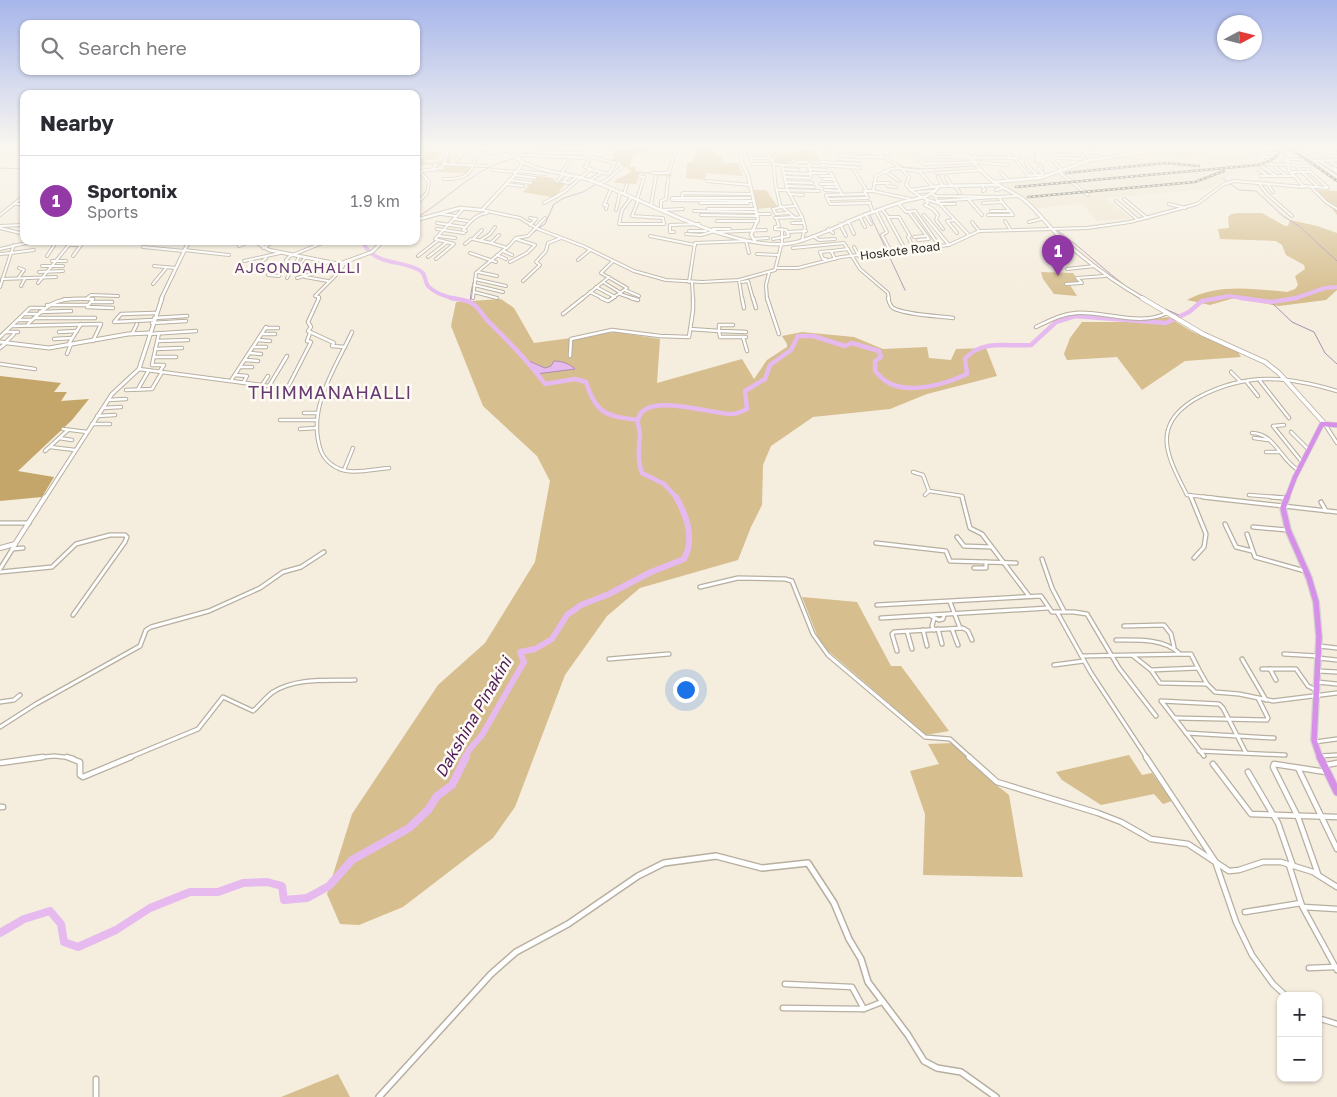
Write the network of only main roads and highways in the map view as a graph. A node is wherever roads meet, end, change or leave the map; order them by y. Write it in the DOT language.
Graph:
graph roads {
  1 [pos="1019,197"];
  2 [pos="1098,269"];
  3 [pos="1135,296"];
  4 [pos="1324,423"];
  5 [pos="1337,425"];
  6 [pos="1337,792"];
  1 -- 2 [label="main road"];
  2 -- 3 [label="main road"];
  2 -- 3 [label="main road"];
  3 -- 4 [label="main road"];
  4 -- 5 [label="highway"];
  4 -- 6 [label="highway"];
}
